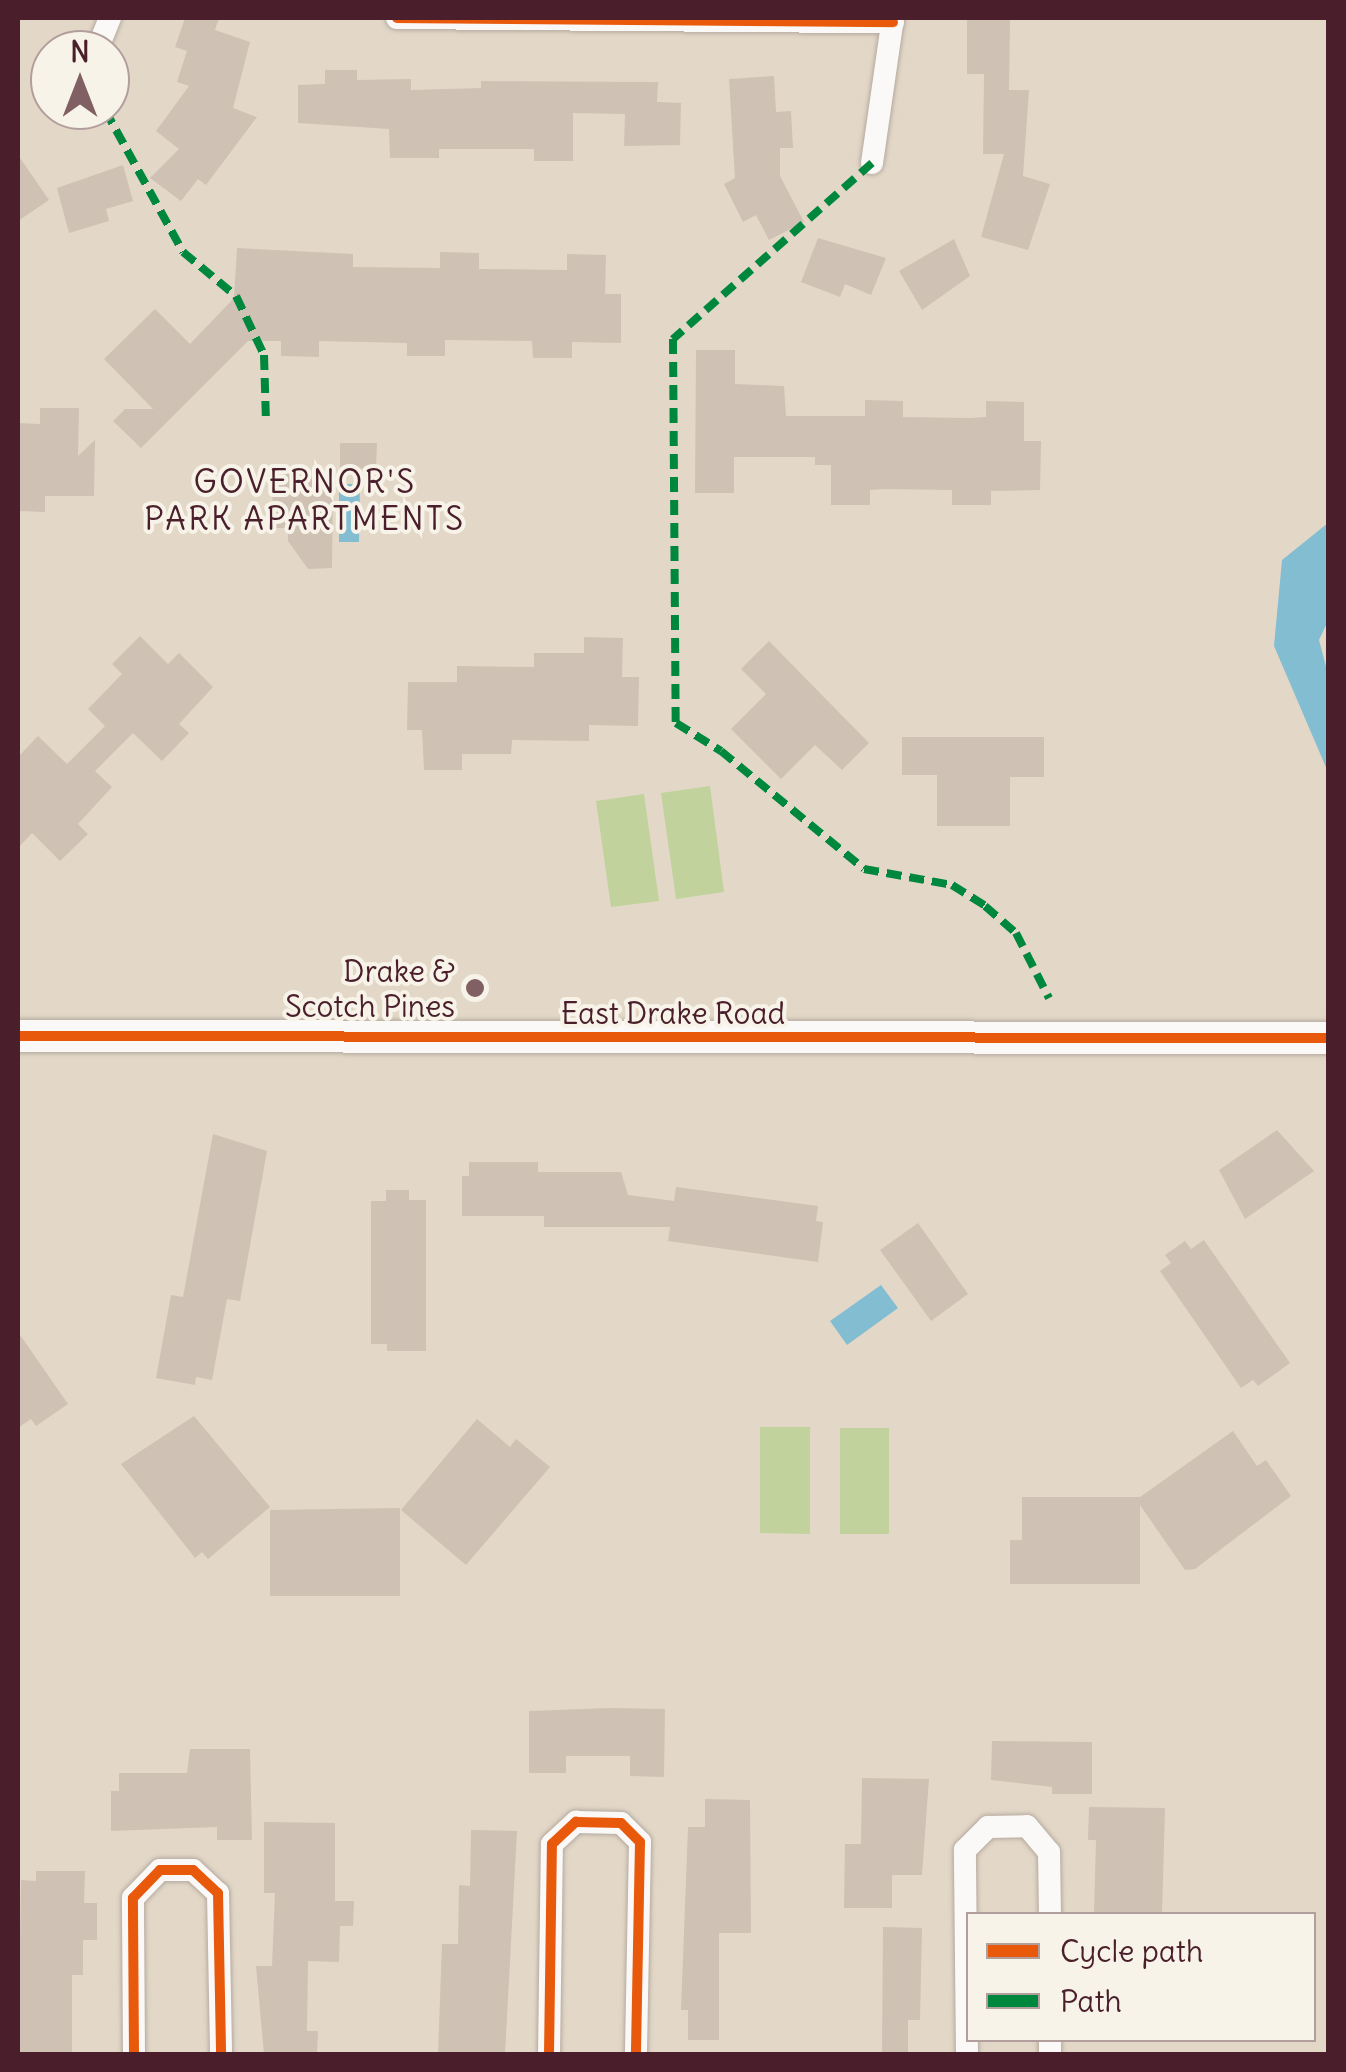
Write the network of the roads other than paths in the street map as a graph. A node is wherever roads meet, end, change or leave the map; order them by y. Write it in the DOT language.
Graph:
graph roads {
  1 [pos="397,18"];
  2 [pos="893,20"];
  3 [pos="872,163"];
  4 [pos="18,1036"];
  5 [pos="1328,1038"];
  6 [pos="1050,1912"];
  7 [pos="966,1918"];
  8 [pos="134,2054"];
  9 [pos="221,2054"];
  10 [pos="549,2054"];
  11 [pos="636,2054"];
  1 -- 2 [label="street"];
  2 -- 3 [label="street"];
  4 -- 5 [label="main road, East Drake Road"];
  6 -- 7 [label="street"];
  8 -- 9 [label="street"];
  10 -- 11 [label="street"];
}
